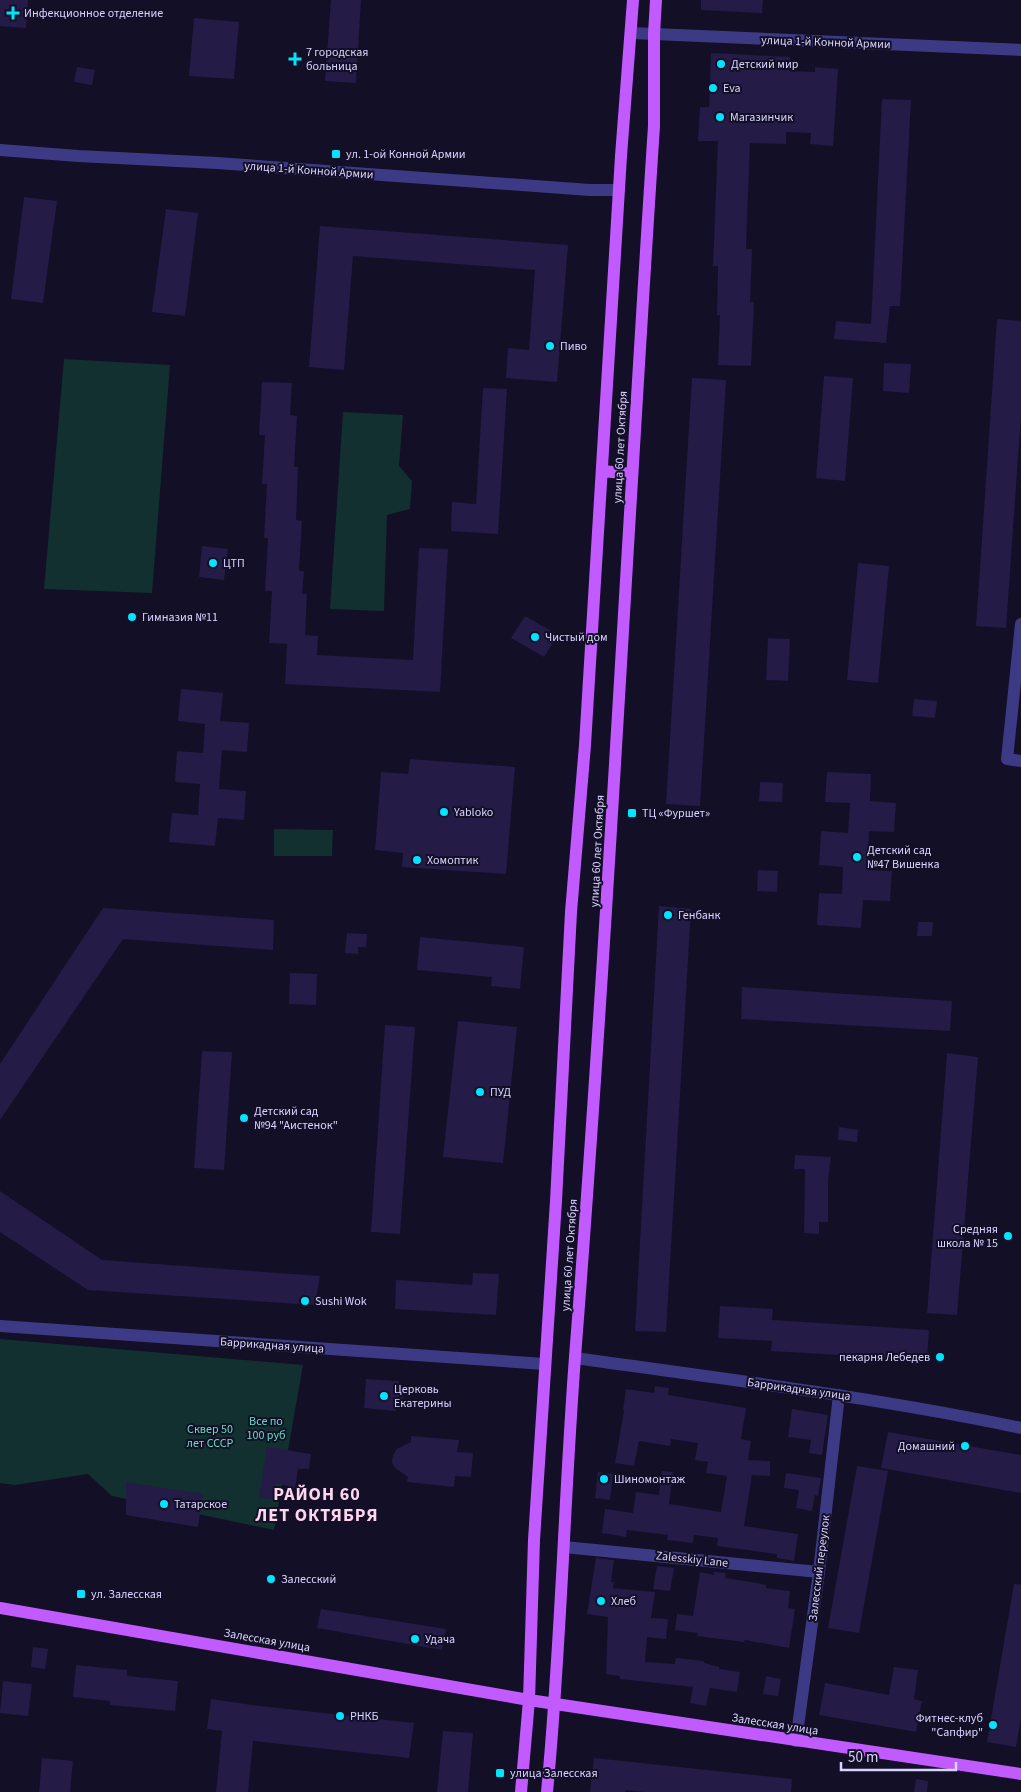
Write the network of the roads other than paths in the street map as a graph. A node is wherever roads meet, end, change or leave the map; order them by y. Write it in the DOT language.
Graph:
graph roads {
  1 [pos="632,0"];
  2 [pos="656,0"];
  3 [pos="631,33"];
  4 [pos="654,34"];
  5 [pos="1021,50"];
  6 [pos="0,150"];
  7 [pos="619,190"];
  8 [pos="603,471"];
  9 [pos="632,474"];
  10 [pos="1021,624"];
  11 [pos="1021,761"];
  12 [pos="0,1326"];
  13 [pos="575,1358"];
  14 [pos="545,1364"];
  15 [pos="839,1395"];
  16 [pos="1021,1428"];
  17 [pos="564,1547"];
  18 [pos="819,1572"];
  19 [pos="0,1608"];
  20 [pos="529,1700"];
  21 [pos="555,1704"];
  22 [pos="796,1741"];
  23 [pos="1021,1774"];
  24 [pos="521,1792"];
  25 [pos="547,1792"];
  1 -- 3 [label="main road, улица 60 лет Октября"];
  2 -- 4 [label="main road, улица 60 лет Октября"];
  3 -- 4 [label="street, улица 1-й Конной Армии"];
  3 -- 7 [label="main road, улица 60 лет Октября"];
  4 -- 5 [label="street, улица 1-й Конной Армии"];
  4 -- 9 [label="main road, улица 60 лет Октября"];
  6 -- 7 [label="street, улица 1-й Конной Армии"];
  7 -- 8 [label="main road, улица 60 лет Октября"];
  8 -- 9 [label="main road"];
  8 -- 14 [label="main road, улица 60 лет Октября"];
  9 -- 13 [label="main road, улица 60 лет Октября"];
  10 -- 11 [label="street"];
  12 -- 14 [label="street, Баррикадная улица"];
  13 -- 15 [label="street, Баррикадная улица"];
  13 -- 17 [label="main road, улица 60 лет Октября"];
  14 -- 20 [label="main road, улица 60 лет Октября"];
  15 -- 16 [label="street, Баррикадная улица"];
  15 -- 18 [label="street, Залесский переулок"];
  17 -- 18 [label="street, Zalesskiy Lane"];
  17 -- 21 [label="main road, улица 60 лет Октября"];
  18 -- 22 [label="street, Залесский переулок"];
  19 -- 20 [label="main road, Залесская улица"];
  20 -- 21 [label="main road, Залесская улица"];
  20 -- 24 [label="main road, улица 60 лет Октября"];
  21 -- 22 [label="main road, Залесская улица"];
  21 -- 25 [label="main road, улица 60 лет Октября"];
  22 -- 23 [label="main road, Залесская улица"];
}
